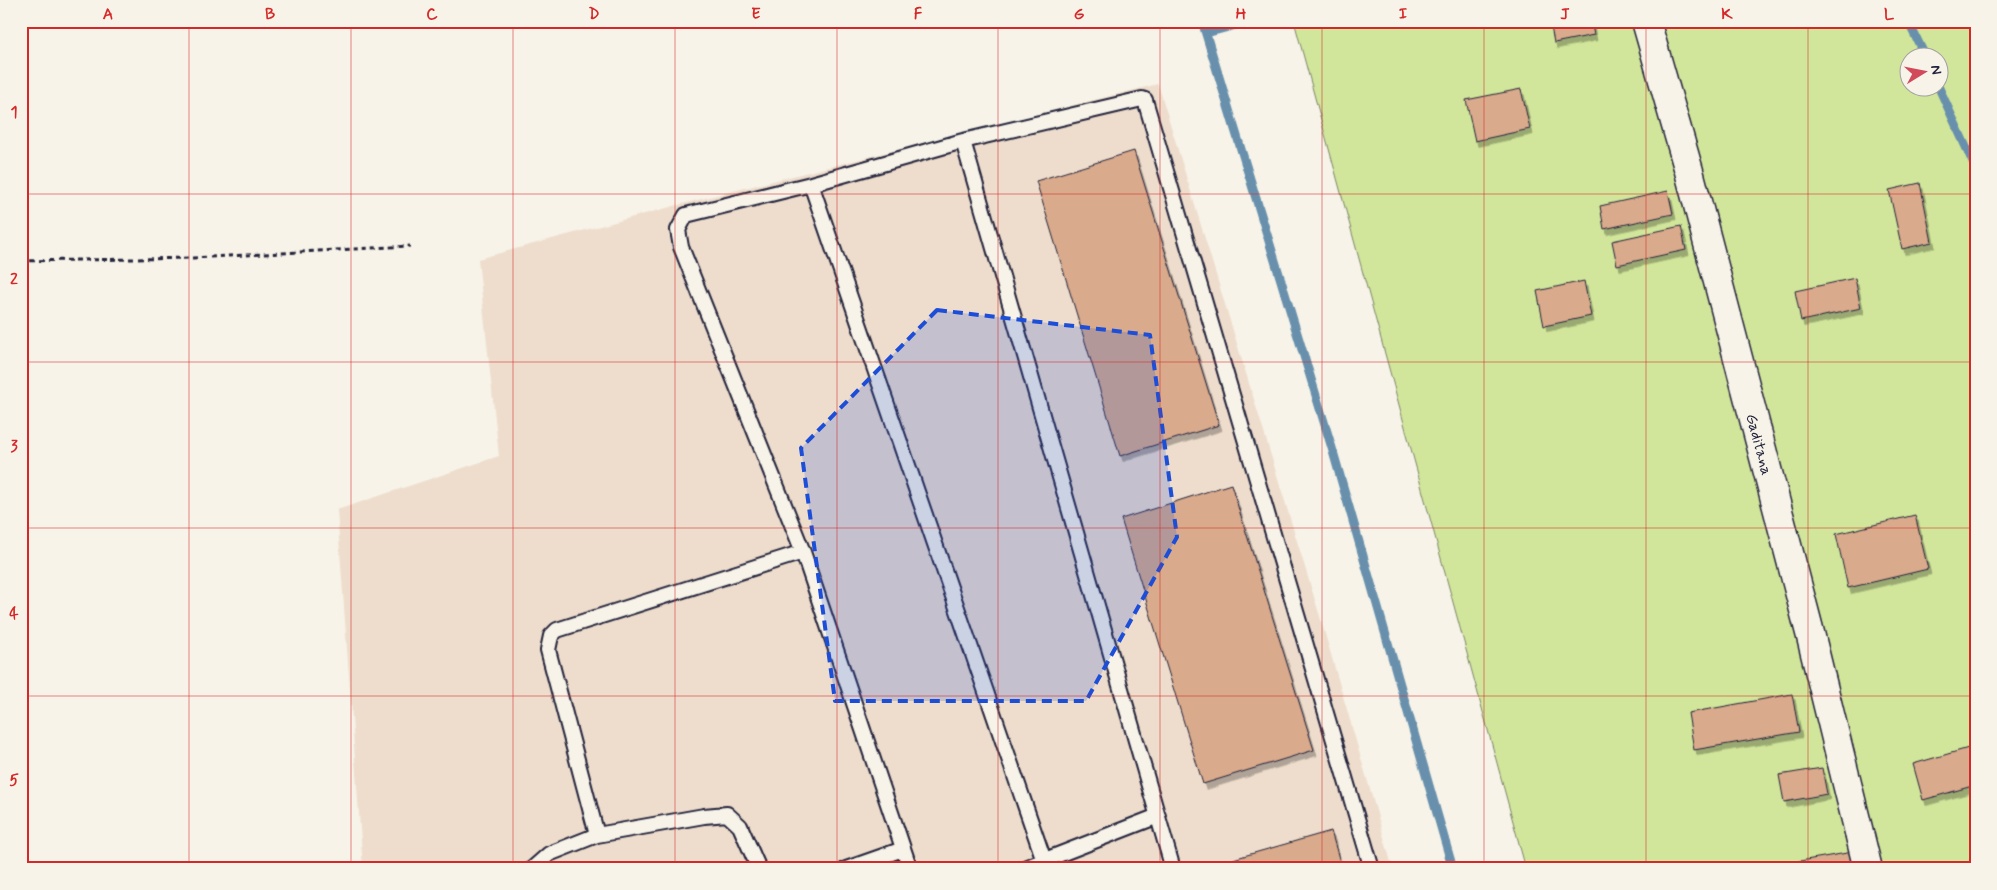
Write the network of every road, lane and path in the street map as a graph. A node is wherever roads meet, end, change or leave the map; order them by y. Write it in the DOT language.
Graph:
graph roads {
  1 [pos="1646,21"];
  2 [pos="963,141"];
  3 [pos="811,184"];
  4 [pos="410,246"];
  5 [pos="21,262"];
  6 [pos="802,552"];
  7 [pos="1158,816"];
  8 [pos="597,835"];
  9 [pos="903,849"];
  10 [pos="1045,865"];
  11 [pos="532,869"];
  12 [pos="759,869"];
  13 [pos="846,869"];
  14 [pos="910,869"];
  15 [pos="1022,869"];
  16 [pos="1173,869"];
  17 [pos="1372,869"];
  18 [pos="1868,869"];
  1 -- 18 [label="street, Gaditana"];
  2 -- 3 [label="lane"];
  2 -- 7 [label="lane"];
  2 -- 17 [label="lane"];
  3 -- 6 [label="lane"];
  3 -- 10 [label="lane"];
  4 -- 5 [label="path"];
  6 -- 8 [label="lane"];
  6 -- 9 [label="lane"];
  7 -- 10 [label="lane"];
  7 -- 16 [label="lane"];
  8 -- 11 [label="lane"];
  8 -- 12 [label="lane"];
  9 -- 13 [label="lane"];
  9 -- 14 [label="lane"];
  10 -- 15 [label="lane"];
}
